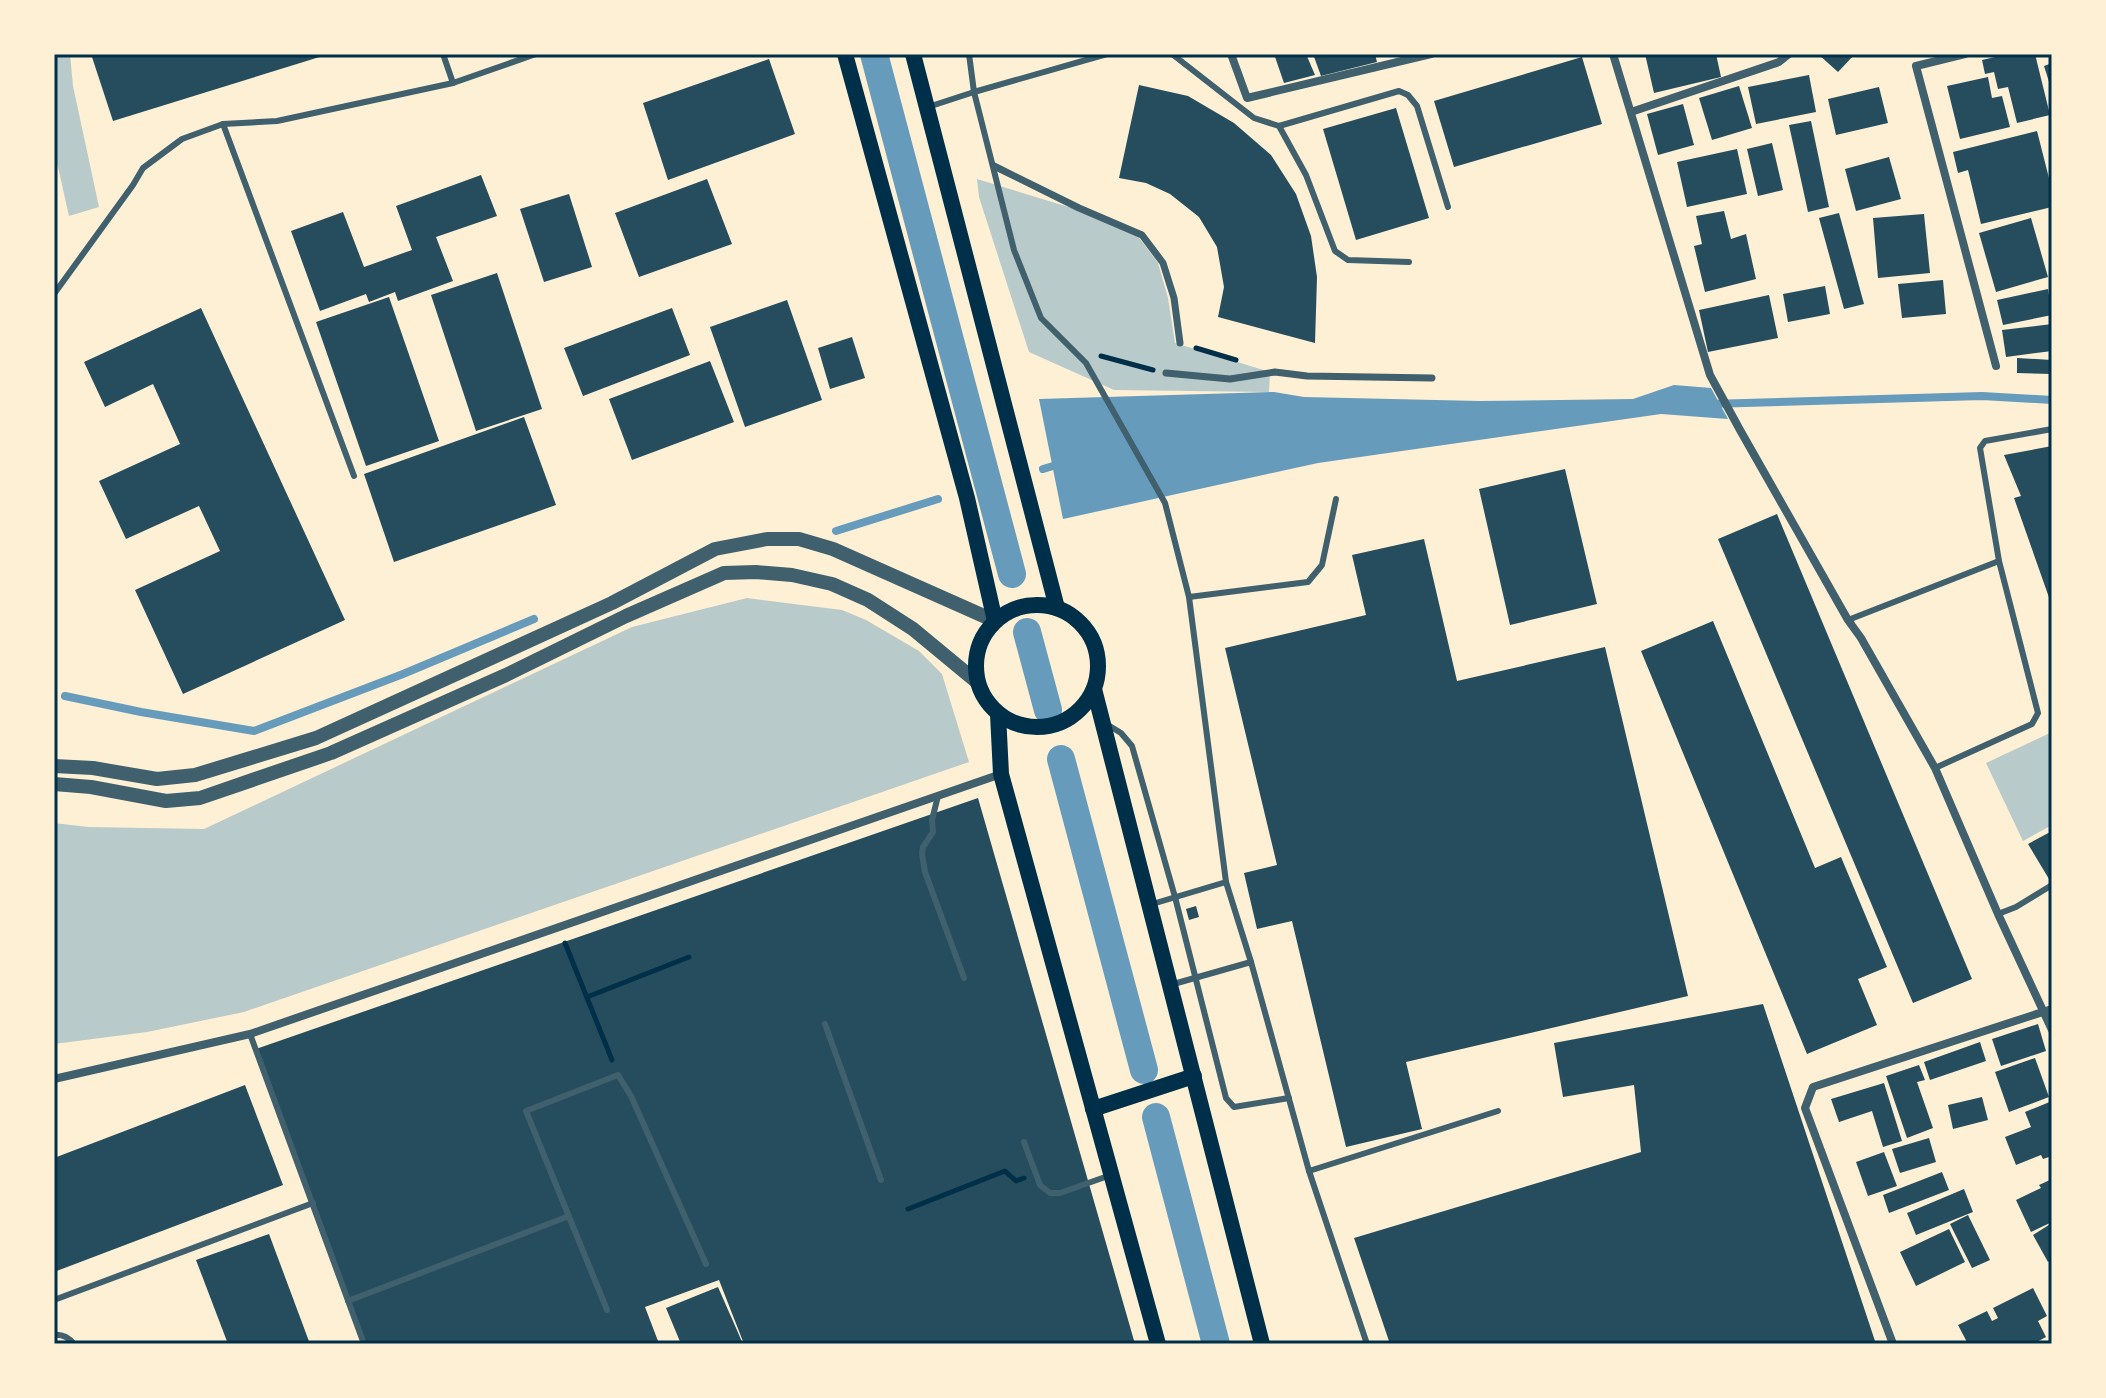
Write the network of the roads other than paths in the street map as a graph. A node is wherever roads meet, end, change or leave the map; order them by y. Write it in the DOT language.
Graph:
graph roads {
  1 [pos="443,54"];
  2 [pos="536,54"];
  3 [pos="845,54"];
  4 [pos="913,54"];
  5 [pos="969,54"];
  6 [pos="1107,54"];
  7 [pos="1172,54"];
  8 [pos="1231,54"];
  9 [pos="1431,54"];
  10 [pos="1613,54"];
  11 [pos="1789,54"];
  12 [pos="1965,54"];
  13 [pos="453,83"];
  14 [pos="974,92"];
  15 [pos="928,107"];
  16 [pos="1631,112"];
  17 [pos="223,124"];
  18 [pos="1279,126"];
  19 [pos="994,166"];
  20 [pos="1448,207"];
  21 [pos="1409,262"];
  22 [pos="54,294"];
  23 [pos="1180,343"];
  24 [pos="1996,366"];
  25 [pos="1166,373"];
  26 [pos="1432,378"];
  27 [pos="2052,429"];
  28 [pos="354,476"];
  29 [pos="1336,499"];
  30 [pos="715,549"];
  31 [pos="1999,561"];
  32 [pos="724,573"];
  33 [pos="1189,597"];
  34 [pos="1049,606"];
  35 [pos="1002,616"];
  36 [pos="1848,620"];
  37 [pos="977,682"];
  38 [pos="1094,689"];
  39 [pos="998,714"];
  40 [pos="1101,721"];
  41 [pos="54,766"];
  42 [pos="1935,768"];
  43 [pos="1001,774"];
  44 [pos="54,784"];
  45 [pos="938,796"];
  46 [pos="1226,882"];
  47 [pos="2052,885"];
  48 [pos="1175,897"];
  49 [pos="1149,905"];
  50 [pos="1998,914"];
  51 [pos="1251,962"];
  52 [pos="964,978"];
  53 [pos="1170,985"];
  54 [pos="2048,1010"];
  55 [pos="825,1024"];
  56 [pos="2052,1030"];
  57 [pos="250,1034"];
  58 [pos="1194,1076"];
  59 [pos="54,1079"];
  60 [pos="1289,1098"];
  61 [pos="1093,1109"];
  62 [pos="1498,1111"];
  63 [pos="1024,1142"];
  64 [pos="1309,1171"];
  65 [pos="1111,1175"];
  66 [pos="881,1180"];
  67 [pos="313,1203"];
  68 [pos="569,1216"];
  69 [pos="706,1264"];
  70 [pos="54,1300"];
  71 [pos="348,1301"];
  72 [pos="607,1310"];
  73 [pos="54,1335"];
  74 [pos="74,1344"];
  75 [pos="364,1344"];
  76 [pos="1158,1344"];
  77 [pos="1262,1344"];
  78 [pos="1367,1344"];
  79 [pos="1893,1344"];
  1 -- 13 [label="lane"];
  2 -- 13 [label="lane"];
  3 -- 35 [label="main road"];
  4 -- 15 [label="main road"];
  5 -- 14 [label="lane"];
  6 -- 14 [label="lane"];
  7 -- 18 [label="lane"];
  8 -- 9 [label="street"];
  10 -- 16 [label="street"];
  11 -- 16 [label="street"];
  12 -- 24 [label="street"];
  13 -- 17 [label="lane"];
  14 -- 15 [label="lane"];
  14 -- 19 [label="lane"];
  15 -- 34 [label="main road"];
  16 -- 36 [label="street"];
  17 -- 22 [label="lane"];
  17 -- 28 [label="lane"];
  18 -- 20 [label="lane"];
  18 -- 21 [label="lane"];
  19 -- 23 [label="street"];
  19 -- 33 [label="lane"];
  25 -- 26 [label="street"];
  27 -- 31 [label="lane"];
  29 -- 33 [label="lane"];
  30 -- 32 [label="street"];
  30 -- 35 [label="street"];
  30 -- 41 [label="street"];
  31 -- 36 [label="lane"];
  31 -- 42 [label="lane"];
  32 -- 37 [label="street"];
  32 -- 44 [label="street"];
  33 -- 46 [label="lane"];
  34 -- 35 [label="main road"];
  34 -- 38 [label="main road"];
  35 -- 37 [label="main road"];
  36 -- 42 [label="street"];
  37 -- 39 [label="main road"];
  38 -- 39 [label="main road"];
  38 -- 40 [label="main road"];
  39 -- 43 [label="main road"];
  40 -- 48 [label="lane"];
  40 -- 49 [label="main road"];
  42 -- 50 [label="street"];
  43 -- 45 [label="street"];
  43 -- 61 [label="main road"];
  45 -- 52 [label="lane"];
  45 -- 57 [label="street"];
  46 -- 48 [label="lane"];
  46 -- 51 [label="lane"];
  47 -- 50 [label="lane"];
  48 -- 49 [label="lane"];
  48 -- 60 [label="lane"];
  49 -- 53 [label="main road"];
  50 -- 54 [label="street"];
  51 -- 53 [label="lane"];
  51 -- 60 [label="lane"];
  53 -- 58 [label="main road"];
  54 -- 56 [label="street"];
  54 -- 79 [label="street"];
  55 -- 66 [label="lane"];
  57 -- 59 [label="street"];
  57 -- 67 [label="lane"];
  58 -- 61 [label="main road"];
  58 -- 77 [label="main road"];
  60 -- 64 [label="lane"];
  61 -- 65 [label="main road"];
  62 -- 64 [label="lane"];
  63 -- 65 [label="lane"];
  64 -- 78 [label="lane"];
  65 -- 76 [label="main road"];
  67 -- 70 [label="lane"];
  67 -- 71 [label="lane"];
  68 -- 69 [label="lane"];
  68 -- 71 [label="lane"];
  68 -- 72 [label="lane"];
  71 -- 75 [label="lane"];
  73 -- 74 [label="lane"];
}
